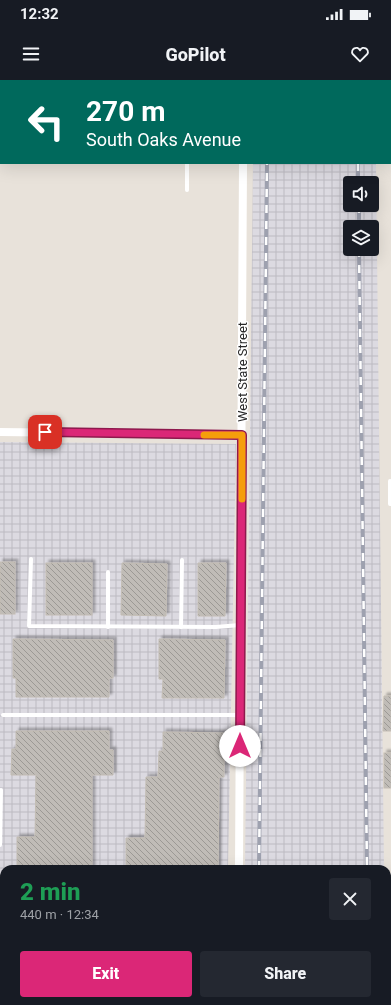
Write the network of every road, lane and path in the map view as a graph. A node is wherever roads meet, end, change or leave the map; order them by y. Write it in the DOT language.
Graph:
graph roads {
  1 [pos="187,164"];
  2 [pos="243,164"];
  3 [pos="188,190"];
  4 [pos="0,432"];
  5 [pos="242,435"];
  6 [pos="390,481"];
  7 [pos="391,504"];
  8 [pos="31,559"];
  9 [pos="182,560"];
  10 [pos="108,572"];
  11 [pos="241,625"];
  12 [pos="108,627"];
  13 [pos="181,627"];
  14 [pos="3,715"];
  15 [pos="240,715"];
  16 [pos="1,790"];
  17 [pos="0,845"];
  18 [pos="239,865"];
  1 -- 3 [label="lane"];
  2 -- 5 [label="street, West State Street"];
  4 -- 5 [label="street"];
  5 -- 11 [label="street, West State Street"];
  6 -- 7 [label="lane"];
  8 -- 12 [label="lane"];
  9 -- 13 [label="lane"];
  10 -- 12 [label="lane"];
  11 -- 13 [label="lane"];
  11 -- 15 [label="street, West State Street"];
  12 -- 13 [label="lane"];
  14 -- 15 [label="lane"];
  15 -- 18 [label="street, West State Street"];
  16 -- 17 [label="lane"];
}
